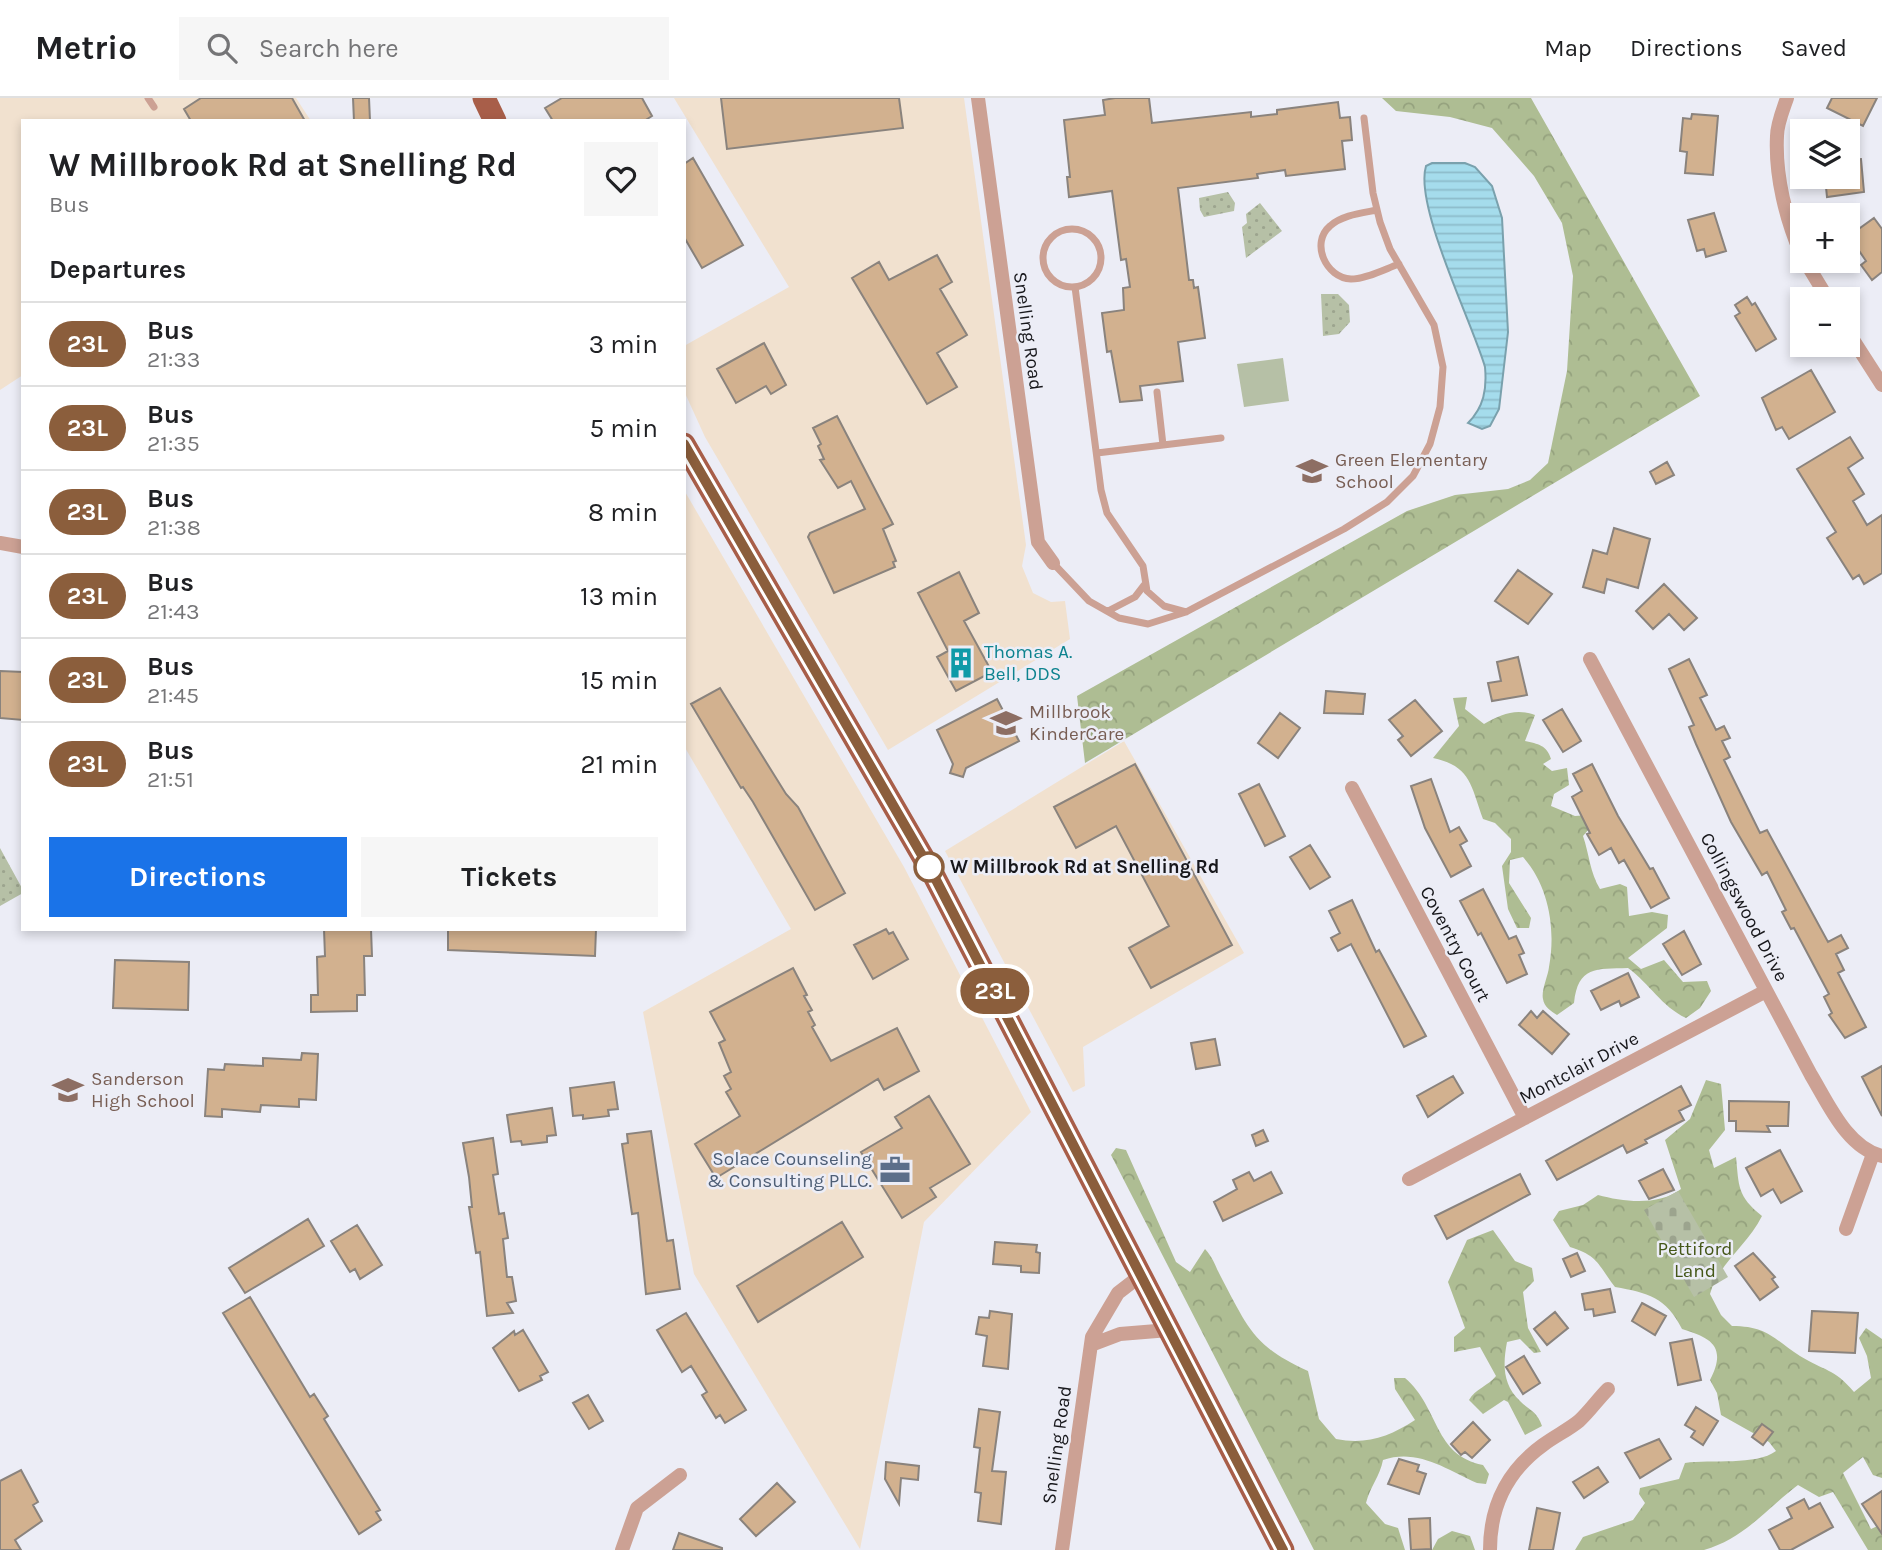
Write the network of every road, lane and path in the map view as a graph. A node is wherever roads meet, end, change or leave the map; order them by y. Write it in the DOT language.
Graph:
graph roads {
  1 [pos="148,98"];
  2 [pos="484,98"];
  3 [pos="978,98"];
  4 [pos="1787,98"];
  5 [pos="154,107"];
  6 [pos="1364,118"];
  7 [pos="494,119"];
  8 [pos="1377,210"];
  9 [pos="1790,228"];
  10 [pos="1399,264"];
  11 [pos="1075,287"];
  12 [pos="1860,351"];
  13 [pos="1882,385"];
  14 [pos="1157,392"];
  15 [pos="1221,438"];
  16 [pos="1163,445"];
  17 [pos="686,447"];
  18 [pos="1097,453"];
  19 [pos="0,543"];
  20 [pos="21,547"];
  21 [pos="1054,563"];
  22 [pos="1145,584"];
  23 [pos="1108,611"];
  24 [pos="1186,612"];
  25 [pos="1590,659"];
  26 [pos="1352,788"];
  27 [pos="1766,991"];
  28 [pos="1525,1118"];
  29 [pos="1877,1155"];
  30 [pos="1409,1179"];
  31 [pos="1846,1229"];
  32 [pos="1140,1276"];
  33 [pos="1169,1330"];
  34 [pos="1091,1345"];
  35 [pos="1608,1389"];
  36 [pos="680,1475"];
  37 [pos="622,1550"];
  38 [pos="1062,1550"];
  39 [pos="1283,1550"];
  40 [pos="1490,1550"];
  1 -- 5 [label="lane"];
  2 -- 7 [label="main road"];
  3 -- 21 [label="street, Snelling Road"];
  4 -- 9 [label="street"];
  6 -- 8 [label="lane"];
  8 -- 10 [label="lane"];
  8 -- 10 [label="lane"];
  10 -- 24 [label="lane"];
  11 -- 11 [label="lane"];
  11 -- 18 [label="lane"];
  12 -- 13 [label="street"];
  14 -- 16 [label="lane"];
  15 -- 16 [label="lane"];
  16 -- 18 [label="lane"];
  17 -- 32 [label="main road"];
  18 -- 22 [label="lane"];
  19 -- 20 [label="street"];
  21 -- 23 [label="lane"];
  22 -- 23 [label="lane"];
  22 -- 24 [label="lane"];
  23 -- 24 [label="lane"];
  25 -- 27 [label="street, Collingswood Drive"];
  26 -- 28 [label="street, Coventry Court"];
  27 -- 28 [label="street, Montclair Drive"];
  27 -- 29 [label="street, Collingswood Drive"];
  28 -- 30 [label="street, Montclair Drive"];
  29 -- 31 [label="street"];
  32 -- 33 [label="main road"];
  32 -- 34 [label="street, Snelling Road"];
  33 -- 34 [label="street"];
  33 -- 39 [label="main road"];
  34 -- 38 [label="street, Snelling Road"];
  35 -- 40 [label="street"];
  36 -- 37 [label="street"];
}
